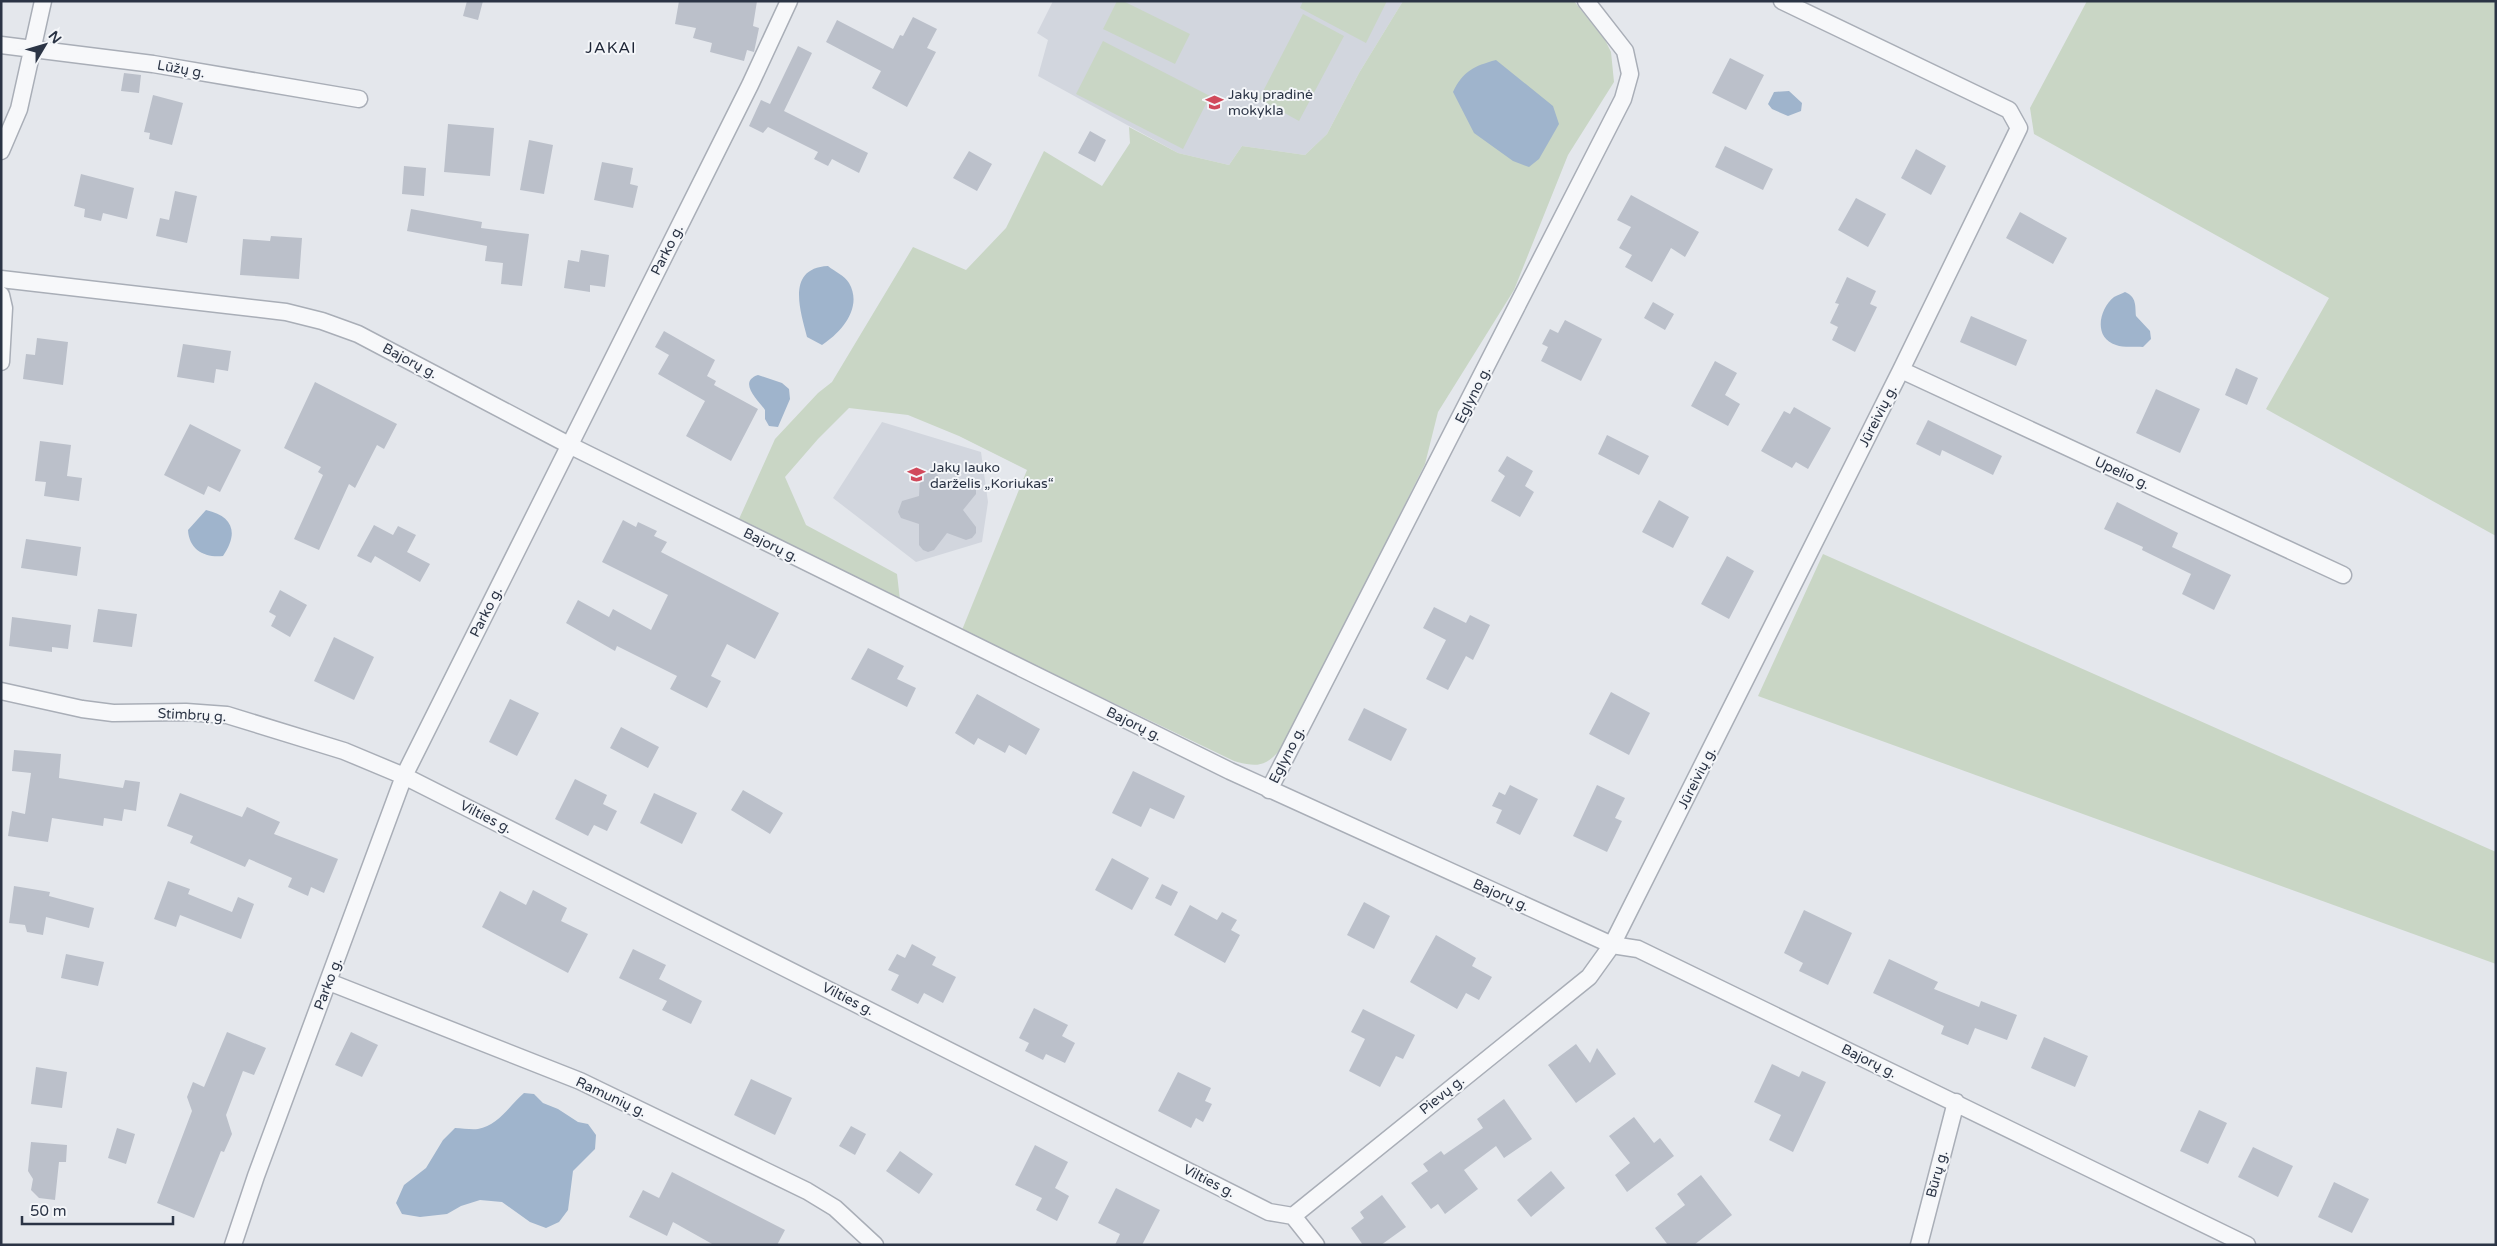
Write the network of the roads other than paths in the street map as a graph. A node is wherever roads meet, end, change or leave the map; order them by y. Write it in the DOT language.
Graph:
graph roads {
  1 [pos="43,1"];
  2 [pos="790,1"];
  3 [pos="1586,1"];
  4 [pos="1782,1"];
  5 [pos="1,46"];
  6 [pos="33,50"];
  7 [pos="359,99"];
  8 [pos="1,152"];
  9 [pos="1,279"];
  10 [pos="1,295"];
  11 [pos="1,362"];
  12 [pos="1901,370"];
  13 [pos="569,445"];
  14 [pos="2343,575"];
  15 [pos="1,691"];
  16 [pos="404,776"];
  17 [pos="1269,790"];
  18 [pos="1612,946"];
  19 [pos="330,982"];
  20 [pos="1956,1102"];
  21 [pos="1293,1216"];
  22 [pos="234,1245"];
  23 [pos="875,1245"];
  24 [pos="1316,1245"];
  25 [pos="1919,1245"];
  26 [pos="2247,1245"];
  1 -- 6 [label="street"];
  2 -- 13 [label="street, Parko g."];
  3 -- 17 [label="street, Eglyno g."];
  4 -- 12 [label="street, Jūreivių g."];
  5 -- 6 [label="street, Lūžų g."];
  6 -- 7 [label="street, Lūžų g."];
  6 -- 8 [label="street"];
  9 -- 13 [label="street, Bajorų g."];
  10 -- 11 [label="street"];
  12 -- 14 [label="street, Upelio g."];
  12 -- 18 [label="street, Jūreivių g."];
  13 -- 16 [label="street, Parko g."];
  13 -- 17 [label="street, Bajorų g."];
  15 -- 16 [label="street, Stimbrų g."];
  16 -- 19 [label="street, Parko g."];
  16 -- 21 [label="street, Vilties g."];
  17 -- 18 [label="street, Bajorų g."];
  18 -- 20 [label="street, Bajorų g."];
  18 -- 21 [label="street, Pievų g."];
  19 -- 22 [label="street, Parko g."];
  19 -- 23 [label="street, Ramunių g."];
  20 -- 25 [label="street, Būrų g."];
  20 -- 26 [label="street, Bajorų g."];
  21 -- 24 [label="street"];
}
